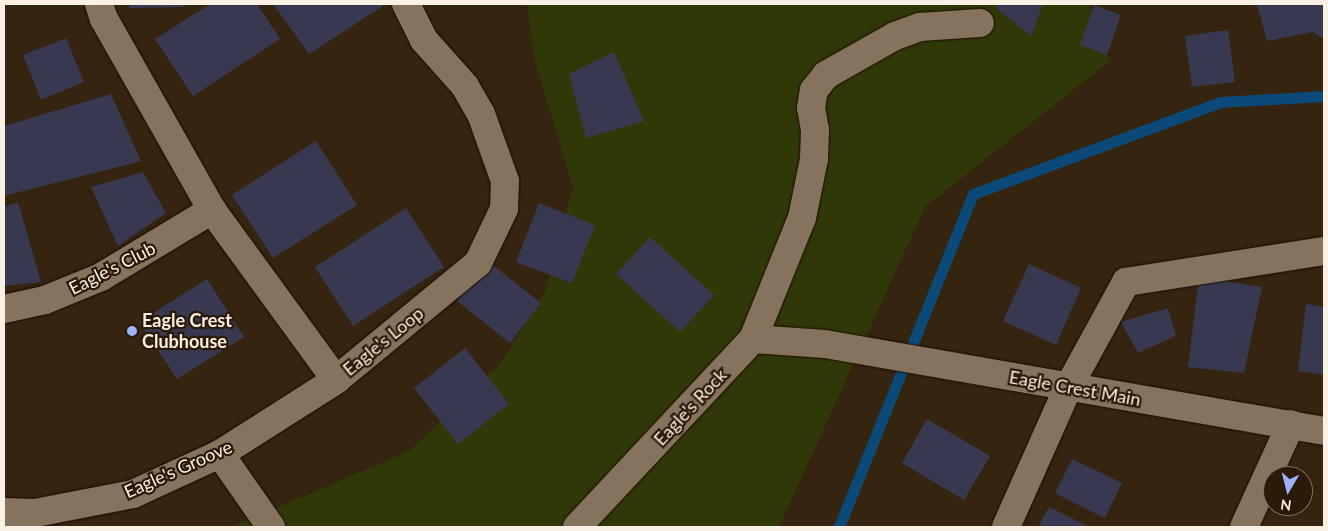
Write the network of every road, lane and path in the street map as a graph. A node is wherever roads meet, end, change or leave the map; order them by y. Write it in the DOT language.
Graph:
graph roads {
  1 [pos="99,4"];
  2 [pos="406,4"];
  3 [pos="980,23"];
  4 [pos="212,210"];
  5 [pos="1324,251"];
  6 [pos="4,309"];
  7 [pos="753,339"];
  8 [pos="336,380"];
  9 [pos="1068,388"];
  10 [pos="1291,424"];
  11 [pos="1324,431"];
  12 [pos="220,454"];
  13 [pos="4,512"];
  14 [pos="270,527"];
  15 [pos="577,527"];
  16 [pos="1006,527"];
  17 [pos="1244,527"];
  1 -- 4 [label="street, Eagle's Loop"];
  2 -- 8 [label="street, Eagle's Loop"];
  3 -- 7 [label="street"];
  4 -- 6 [label="street, Eagle's Club"];
  4 -- 8 [label="street, Eagle's Loop"];
  5 -- 9 [label="street"];
  7 -- 9 [label="street, Eagle Crest Main"];
  7 -- 15 [label="street, Eagle's Rock"];
  8 -- 12 [label="street, Eagle's Groove"];
  9 -- 10 [label="street, Eagle Crest Main"];
  9 -- 16 [label="street"];
  10 -- 11 [label="street, Eagle Crest Main"];
  10 -- 17 [label="street"];
  12 -- 13 [label="street, Eagle's Groove"];
  12 -- 14 [label="street"];
}
